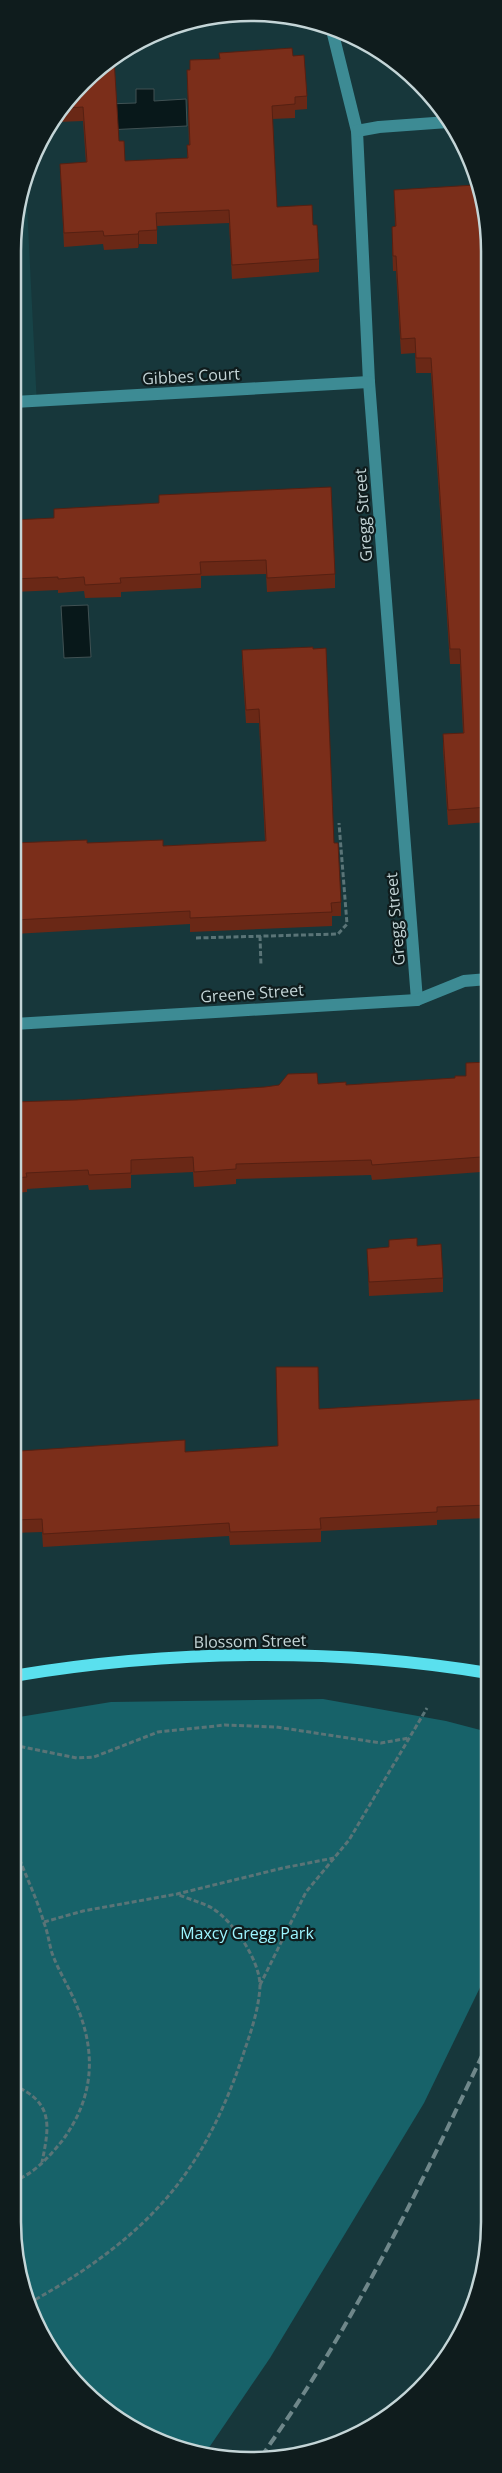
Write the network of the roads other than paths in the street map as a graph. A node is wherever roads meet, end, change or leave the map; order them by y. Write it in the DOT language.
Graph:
graph roads {
  1 [pos="334,37"];
  2 [pos="442,122"];
  3 [pos="357,131"];
  4 [pos="369,382"];
  5 [pos="21,402"];
  6 [pos="481,980"];
  7 [pos="418,1000"];
  8 [pos="21,1024"];
  9 [pos="481,1671"];
  10 [pos="21,1675"];
  1 -- 3 [label="street, Gregg Street"];
  2 -- 3 [label="street"];
  3 -- 4 [label="street, Gregg Street"];
  4 -- 5 [label="street, Gibbes Court"];
  4 -- 7 [label="street, Gregg Street"];
  6 -- 7 [label="street, Greene Street"];
  7 -- 8 [label="street, Greene Street"];
  9 -- 10 [label="main road, Blossom Street"];
}
